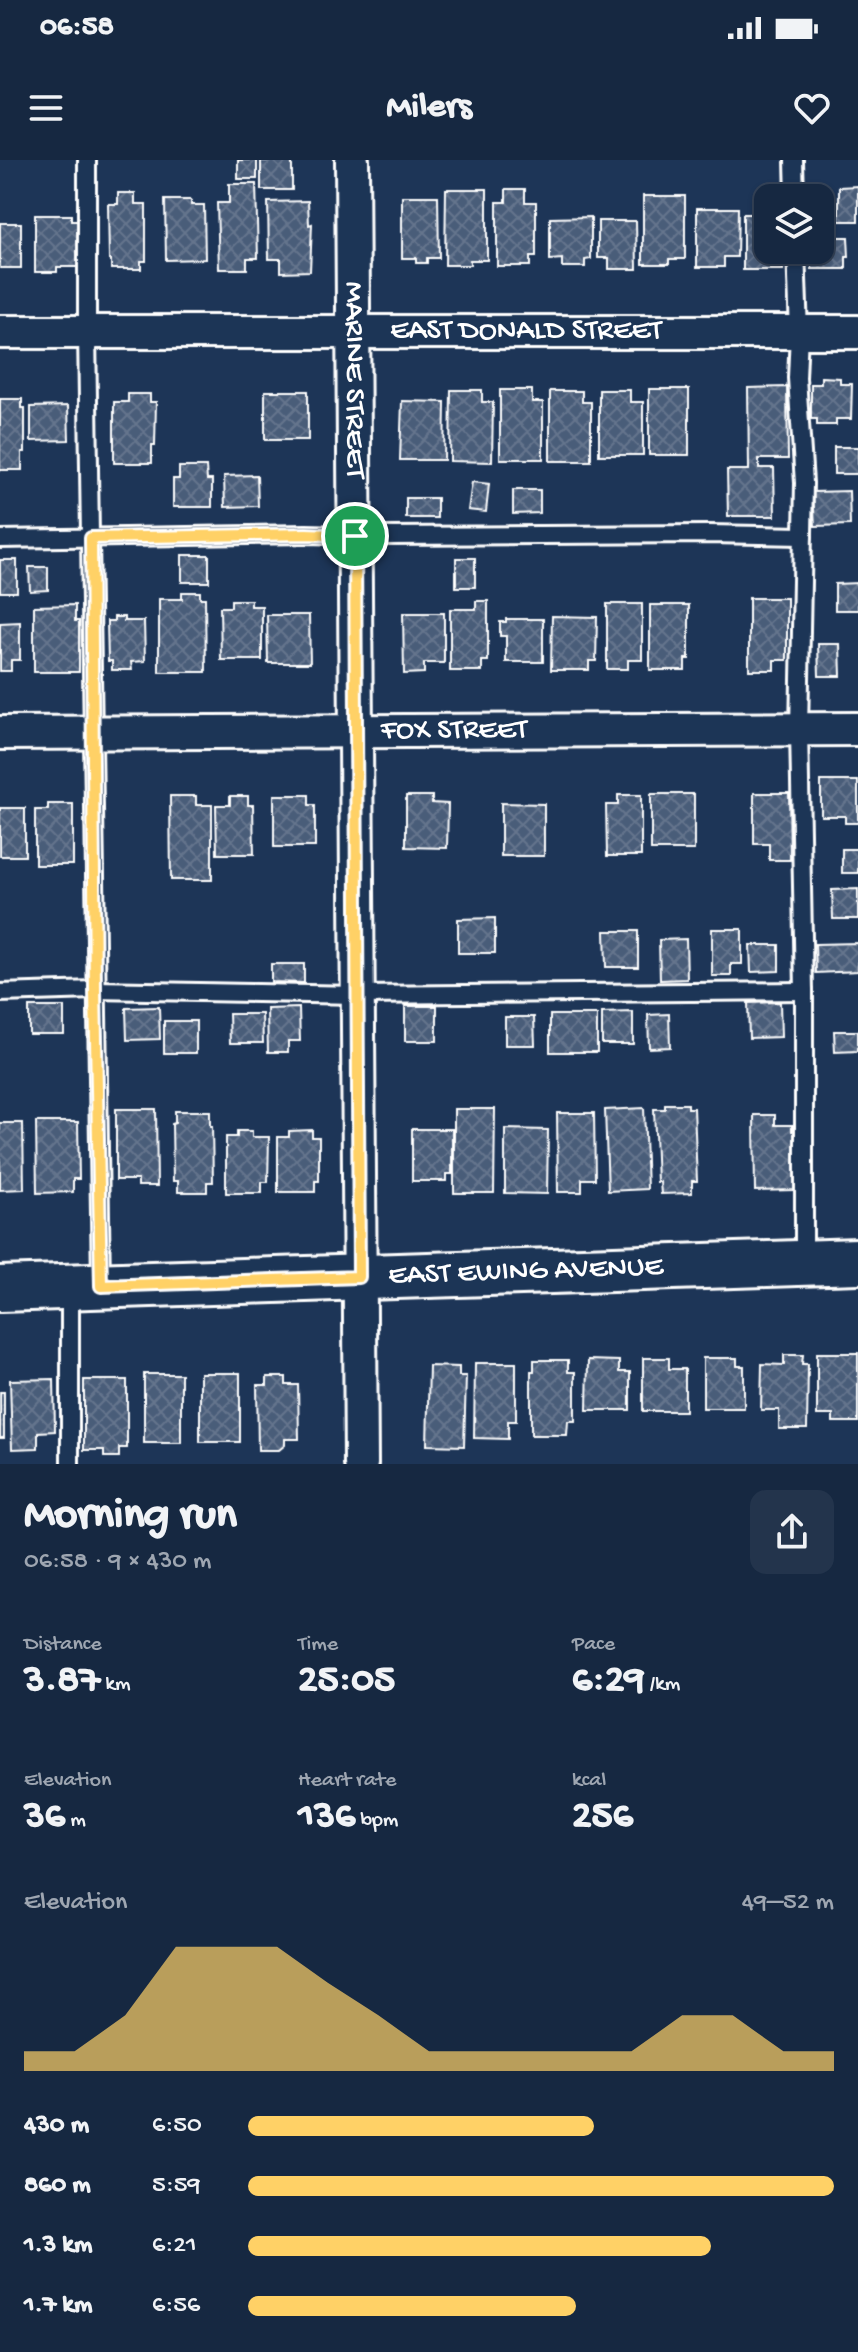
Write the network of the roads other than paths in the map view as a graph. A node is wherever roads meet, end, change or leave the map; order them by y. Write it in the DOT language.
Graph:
graph roads {
  1 [pos="87,160"];
  2 [pos="352,160"];
  3 [pos="794,160"];
  4 [pos="795,184"];
  5 [pos="797,264"];
  6 [pos="0,332"];
  7 [pos="87,332"];
  8 [pos="858,332"];
  9 [pos="355,333"];
  10 [pos="799,333"];
  11 [pos="355,536"];
  12 [pos="803,536"];
  13 [pos="91,538"];
  14 [pos="0,539"];
  15 [pos="799,729"];
  16 [pos="858,729"];
  17 [pos="355,732"];
  18 [pos="0,733"];
  19 [pos="92,733"];
  20 [pos="95,990"];
  21 [pos="804,991"];
  22 [pos="0,993"];
  23 [pos="358,995"];
  24 [pos="858,1261"];
  25 [pos="804,1263"];
  26 [pos="359,1277"];
  27 [pos="86,1286"];
  28 [pos="0,1289"];
  29 [pos="70,1464"];
  30 [pos="361,1464"];
  1 -- 7 [label="lane"];
  2 -- 9 [label="street, MARINE STREET"];
  3 -- 4 [label="lane"];
  5 -- 10 [label="lane"];
  6 -- 7 [label="street, EAST DONALD STREET"];
  7 -- 9 [label="street, EAST DONALD STREET"];
  7 -- 13 [label="lane"];
  8 -- 10 [label="street, EAST DONALD STREET"];
  9 -- 10 [label="street, EAST DONALD STREET"];
  9 -- 11 [label="street, MARINE STREET"];
  10 -- 12 [label="lane"];
  11 -- 12 [label="lane"];
  11 -- 13 [label="lane"];
  11 -- 17 [label="street, MARINE STREET"];
  12 -- 15 [label="lane"];
  13 -- 14 [label="lane"];
  13 -- 19 [label="lane"];
  15 -- 16 [label="street, FOX STREET"];
  15 -- 17 [label="street, FOX STREET"];
  15 -- 21 [label="lane"];
  17 -- 19 [label="street, FOX STREET"];
  17 -- 23 [label="street, MARINE STREET"];
  18 -- 19 [label="street, FOX STREET"];
  19 -- 20 [label="lane"];
  20 -- 22 [label="lane"];
  20 -- 23 [label="lane"];
  20 -- 27 [label="lane"];
  21 -- 23 [label="lane"];
  21 -- 25 [label="lane"];
  23 -- 26 [label="street, MARINE STREET"];
  24 -- 25 [label="street, EAST EWING AVENUE"];
  25 -- 26 [label="street, EAST EWING AVENUE"];
  26 -- 27 [label="street, EAST EWING AVENUE"];
  26 -- 30 [label="street, MARINE STREET"];
  27 -- 28 [label="street, EAST EWING AVENUE"];
  27 -- 29 [label="lane"];
}
